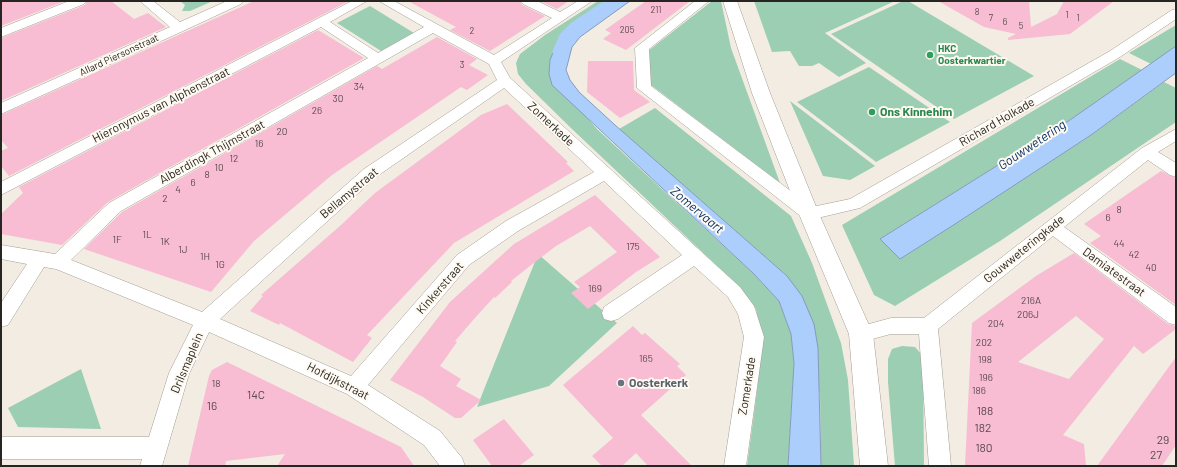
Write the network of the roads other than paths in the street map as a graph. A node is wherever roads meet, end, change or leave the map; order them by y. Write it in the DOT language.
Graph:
graph roads {
  1 [pos="80,1"];
  2 [pos="146,1"];
  3 [pos="238,1"];
  4 [pos="361,1"];
  5 [pos="385,1"];
  6 [pos="527,1"];
  7 [pos="586,1"];
  8 [pos="703,1"];
  9 [pos="730,1"];
  10 [pos="1176,13"];
  11 [pos="560,17"];
  12 [pos="322,22"];
  13 [pos="179,28"];
  14 [pos="432,28"];
  15 [pos="1,33"];
  16 [pos="377,58"];
  17 [pos="494,61"];
  18 [pos="505,81"];
  19 [pos="1,109"];
  20 [pos="1176,134"];
  21 [pos="1147,152"];
  22 [pos="1176,171"];
  23 [pos="605,173"];
  24 [pos="1,189"];
  25 [pos="809,214"];
  26 [pos="1052,227"];
  27 [pos="1,252"];
  28 [pos="694,256"];
  29 [pos="40,259"];
  30 [pos="58,262"];
  31 [pos="611,313"];
  32 [pos="1176,318"];
  33 [pos="1,319"];
  34 [pos="205,321"];
  35 [pos="928,326"];
  36 [pos="861,334"];
  37 [pos="354,387"];
  38 [pos="1,448"];
  39 [pos="153,457"];
  40 [pos="454,466"];
  41 [pos="735,466"];
  42 [pos="874,466"];
  43 [pos="940,466"];
  1 -- 15 [label="street"];
  2 -- 13 [label="street"];
  3 -- 13 [label="street, Allard Piersonstraat"];
  4 -- 12 [label="street, Hieronymus van Alphenstraat"];
  5 -- 14 [label="street"];
  6 -- 11 [label="street"];
  7 -- 11 [label="street"];
  8 -- 25 [label="street"];
  9 -- 25 [label="street"];
  10 -- 25 [label="street, Richard Holkade"];
  11 -- 17 [label="street"];
  12 -- 16 [label="street"];
  12 -- 24 [label="street, Hieronymus van Alphenstraat"];
  13 -- 19 [label="street, Allard Piersonstraat"];
  14 -- 16 [label="street, Alberdingk Thijmstraat"];
  14 -- 17 [label="street"];
  16 -- 30 [label="street, Alberdingk Thijmstraat"];
  17 -- 18 [label="street, Zomerkade"];
  18 -- 23 [label="street, Zomerkade"];
  18 -- 34 [label="street, Bellamystraat"];
  20 -- 21 [label="street, Gouwweteringkade"];
  21 -- 22 [label="street"];
  21 -- 26 [label="street, Gouwweteringkade"];
  23 -- 28 [label="street, Zomerkade"];
  23 -- 37 [label="street, Kinkerstraat"];
  25 -- 36 [label="street"];
  26 -- 32 [label="street, Damiatestraat"];
  26 -- 35 [label="street, Gouwweteringkade"];
  27 -- 29 [label="street, Drilsmaplein"];
  28 -- 31 [label="street"];
  28 -- 41 [label="street, Zomerkade"];
  29 -- 30 [label="street, Drilsmaplein"];
  29 -- 33 [label="street"];
  30 -- 34 [label="street, Drilsmaplein"];
  34 -- 37 [label="street, Hofdijkstraat"];
  34 -- 39 [label="street, Drilsmaplein"];
  35 -- 36 [label="street"];
  35 -- 43 [label="street"];
  36 -- 42 [label="street"];
  37 -- 40 [label="street, Hofdijkstraat"];
  38 -- 39 [label="street, Drilsmaplein"];
}
